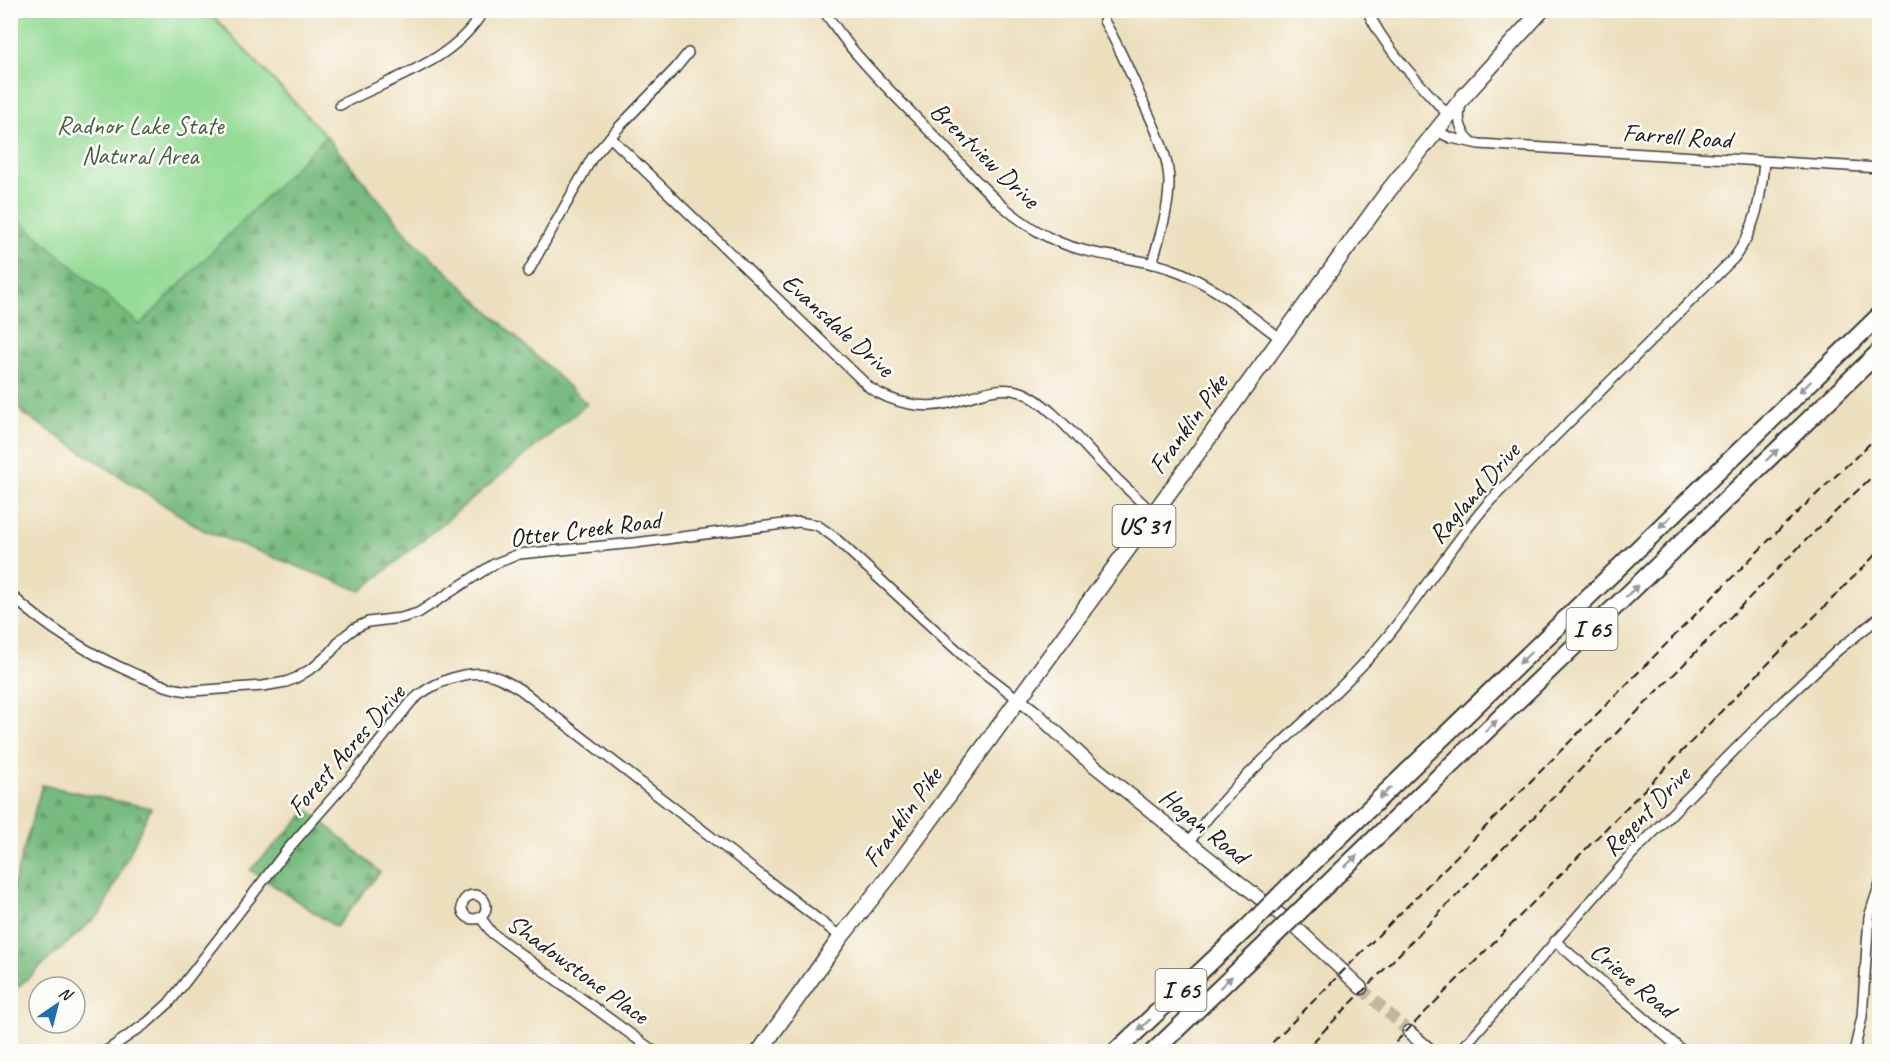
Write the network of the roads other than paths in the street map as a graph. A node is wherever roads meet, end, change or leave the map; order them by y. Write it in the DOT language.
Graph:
graph roads {
  1 [pos="484,10"];
  2 [pos="823,10"];
  3 [pos="1367,10"];
  4 [pos="1542,10"];
  5 [pos="1104,21"];
  6 [pos="688,53"];
  7 [pos="1465,95"];
  8 [pos="340,105"];
  9 [pos="1448,115"];
  10 [pos="1436,131"];
  11 [pos="610,137"];
  12 [pos="1473,142"];
  13 [pos="1764,162"];
  14 [pos="1880,168"];
  15 [pos="1152,264"];
  16 [pos="528,272"];
  17 [pos="1880,315"];
  18 [pos="1280,338"];
  19 [pos="1880,351"];
  20 [pos="1153,513"];
  21 [pos="10,594"];
  22 [pos="1880,616"];
  23 [pos="1018,699"];
  24 [pos="1189,842"];
  25 [pos="1880,883"];
  26 [pos="480,917"];
  27 [pos="841,937"];
  28 [pos="1554,941"];
  29 [pos="1361,988"];
  30 [pos="1408,1032"];
  31 [pos="105,1052"];
  32 [pos="655,1052"];
  33 [pos="759,1052"];
  34 [pos="1115,1052"];
  35 [pos="1153,1052"];
  36 [pos="1432,1052"];
  37 [pos="1459,1052"];
  38 [pos="1684,1052"];
  39 [pos="1854,1052"];
  1 -- 8 [label="street"];
  2 -- 15 [label="street, Brentview Drive"];
  3 -- 9 [label="street"];
  4 -- 7 [label="main road, Franklin Pike / US 31"];
  5 -- 15 [label="street"];
  6 -- 11 [label="street"];
  7 -- 9 [label="main road, Franklin Pike / US 31"];
  7 -- 12 [label="street"];
  9 -- 10 [label="main road, Franklin Pike / US 31"];
  10 -- 12 [label="street, Farrell Road"];
  10 -- 18 [label="main road, Franklin Pike / US 31"];
  11 -- 16 [label="street"];
  11 -- 20 [label="street, Evansdale Drive"];
  12 -- 13 [label="street, Farrell Road"];
  13 -- 14 [label="street, Farrell Road"];
  13 -- 24 [label="street, Ragland Drive"];
  15 -- 18 [label="street, Brentview Drive"];
  17 -- 34 [label="highway, I 65, one-way, bridge"];
  18 -- 20 [label="main road, Franklin Pike / US 31"];
  35 -- 19 [label="highway, I 65, one-way, bridge"];
  20 -- 23 [label="main road, Franklin Pike / US 31"];
  21 -- 23 [label="street, Otter Creek Road"];
  22 -- 28 [label="street, Regent Drive"];
  23 -- 24 [label="street, Hogan Road"];
  23 -- 27 [label="main road, Franklin Pike / US 31"];
  24 -- 29 [label="street, Hogan Road"];
  25 -- 39 [label="street"];
  26 -- 32 [label="street, Shadowstone Place"];
  27 -- 31 [label="street, Forest Acres Drive"];
  27 -- 33 [label="main road, Franklin Pike / US 31"];
  28 -- 37 [label="street, Regent Drive"];
  28 -- 38 [label="street, Crieve Road"];
  30 -- 36 [label="street"];
}
